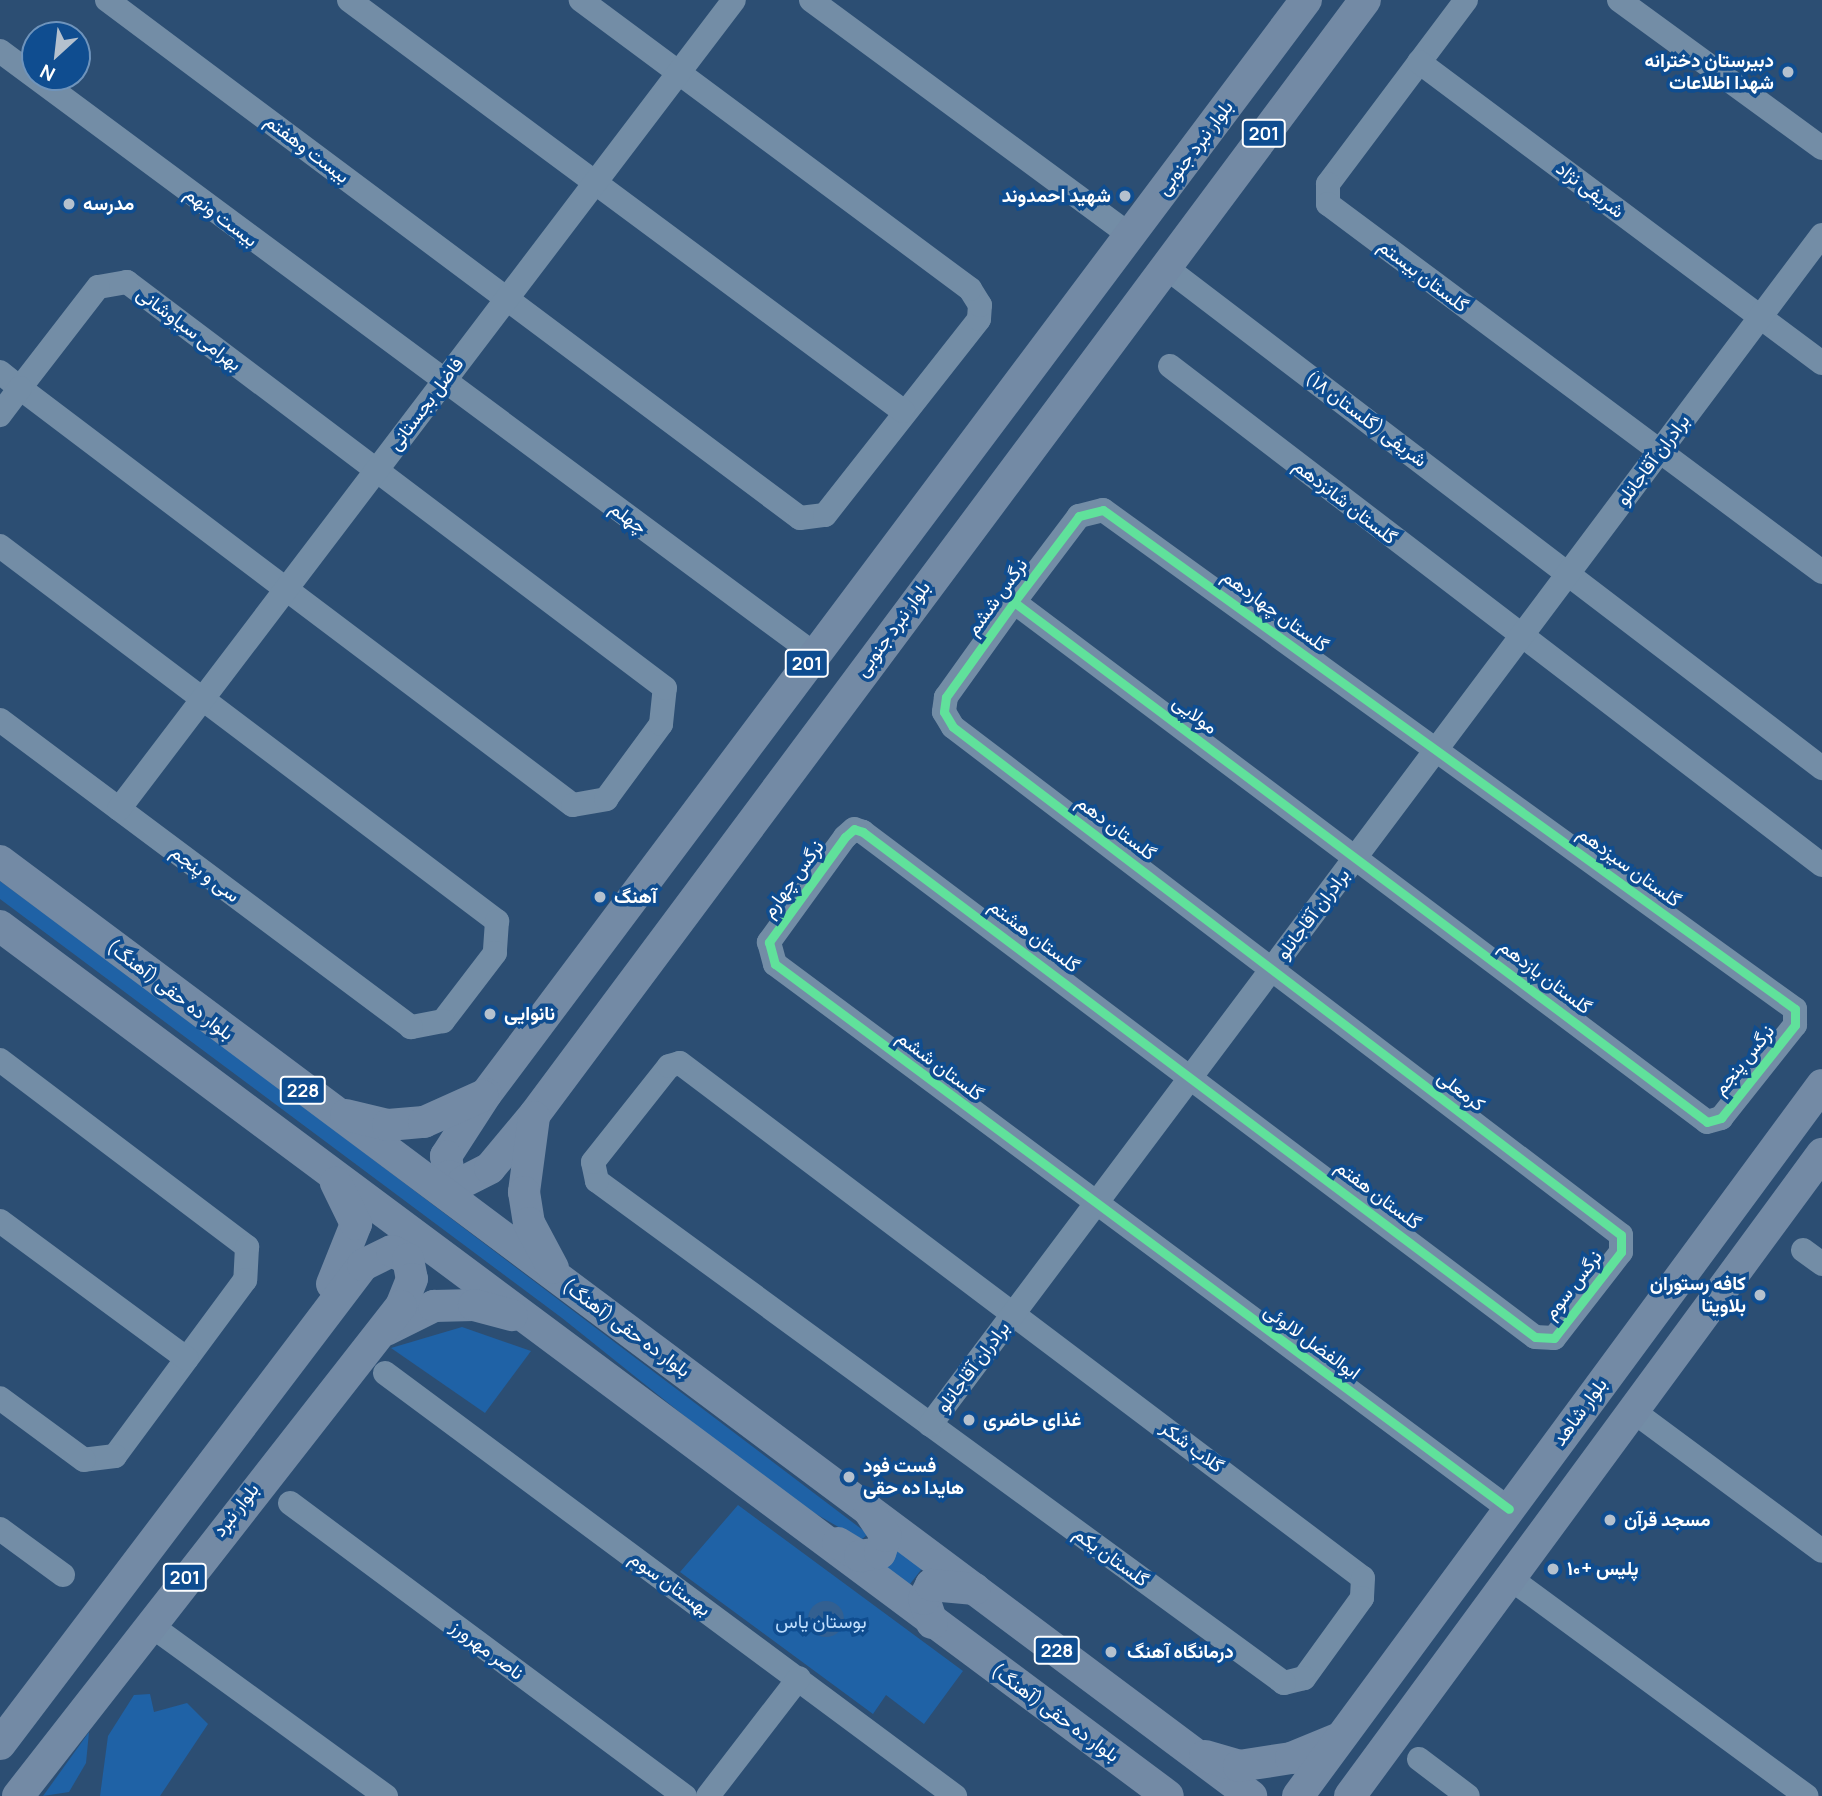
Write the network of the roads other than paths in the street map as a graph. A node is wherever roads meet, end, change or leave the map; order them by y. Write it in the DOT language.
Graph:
graph roads {
  1 [pos="107,0"];
  2 [pos="349,0"];
  3 [pos="581,0"];
  4 [pos="734,0"];
  5 [pos="811,0"];
  6 [pos="1306,0"];
  7 [pos="1365,0"];
  8 [pos="1466,0"];
  9 [pos="1619,0"];
  10 [pos="0,51"];
  11 [pos="1419,62"];
  12 [pos="678,73"];
  13 [pos="1822,148"];
  14 [pos="594,184"];
  15 [pos="1130,235"];
  16 [pos="1822,235"];
  17 [pos="1164,266"];
  18 [pos="508,297"];
  19 [pos="1760,317"];
  20 [pos="1822,363"];
  21 [pos="1170,366"];
  22 [pos="0,372"];
  23 [pos="443,383"];
  24 [pos="20,388"];
  25 [pos="903,411"];
  26 [pos="0,415"];
  27 [pos="1658,453"];
  28 [pos="377,470"];
  29 [pos="1090,509"];
  30 [pos="0,546"];
  31 [pos="1822,572"];
  32 [pos="1568,573"];
  33 [pos="286,589"];
  34 [pos="1014,602"];
  35 [pos="1520,638"];
  36 [pos="814,654"];
  37 [pos="203,699"];
  38 [pos="944,712"];
  39 [pos="0,720"];
  40 [pos="1437,748"];
  41 [pos="1822,768"];
  42 [pos="119,809"];
  43 [pos="854,829"];
  44 [pos="1356,856"];
  45 [pos="0,861"];
  46 [pos="1822,865"];
  47 [pos="0,872"];
  48 [pos="41,892"];
  49 [pos="0,926"];
  50 [pos="767,953"];
  51 [pos="1272,968"];
  52 [pos="1798,1016"];
  53 [pos="0,1060"];
  54 [pos="680,1063"];
  55 [pos="1192,1075"];
  56 [pos="1822,1085"];
  57 [pos="486,1094"];
  58 [pos="318,1101"];
  59 [pos="534,1114"];
  60 [pos="1713,1122"];
  61 [pos="1822,1154"];
  62 [pos="315,1163"];
  63 [pos="1095,1204"];
  64 [pos="0,1221"];
  65 [pos="1625,1244"];
  66 [pos="567,1285"];
  67 [pos="1015,1311"];
  68 [pos="556,1339"];
  69 [pos="1544,1339"];
  70 [pos="302,1345"];
  71 [pos="187,1359"];
  72 [pos="353,1359"];
  73 [pos="384,1373"];
  74 [pos="1599,1386"];
  75 [pos="0,1398"];
  76 [pos="1633,1411"];
  77 [pos="930,1424"];
  78 [pos="290,1503"];
  79 [pos="864,1503"];
  80 [pos="1508,1509"];
  81 [pos="786,1513"];
  82 [pos="0,1529"];
  83 [pos="1822,1551"];
  84 [pos="63,1575"];
  85 [pos="1522,1587"];
  86 [pos="976,1589"];
  87 [pos="932,1623"];
  88 [pos="149,1624"];
  89 [pos="799,1678"];
  90 [pos="1293,1685"];
  91 [pos="1338,1739"];
  92 [pos="0,1744"];
  93 [pos="1193,1752"];
  94 [pos="1419,1759"];
  95 [pos="1130,1768"];
  96 [pos="1371,1782"];
  97 [pos="18,1796"];
  98 [pos="386,1796"];
  99 [pos="685,1796"];
  100 [pos="708,1796"];
  101 [pos="955,1796"];
  102 [pos="1147,1796"];
  103 [pos="1168,1796"];
  104 [pos="1251,1796"];
  105 [pos="1298,1796"];
  106 [pos="1350,1796"];
  107 [pos="1468,1796"];
  108 [pos="1806,1796"];
  1 -- 18 [label="street, بیست وهفتم"];
  2 -- 14 [label="street"];
  3 -- 12 [label="street"];
  4 -- 12 [label="street, فاضل بجستانی"];
  5 -- 15 [label="street"];
  6 -- 15 [label="main road, بلوار نبرد جنوبی / 201"];
  7 -- 17 [label="main road, بلوار نبرد جنوبی / 201"];
  8 -- 11 [label="street"];
  9 -- 13 [label="street"];
  10 -- 23 [label="street, بیست ونهم"];
  11 -- 19 [label="street, شریفی نژاد"];
  11 -- 27 [label="street, گلستان بیستم"];
  12 -- 14 [label="street, فاضل بجستانی"];
  12 -- 25 [label="street"];
  14 -- 18 [label="street, فاضل بجستانی"];
  14 -- 25 [label="street"];
  15 -- 36 [label="main road, بلوار نبرد جنوبی / 201"];
  16 -- 19 [label="street, برادران آقاجانلو"];
  17 -- 32 [label="street, شریفی (گلستان ۱۸)"];
  17 -- 59 [label="main road, بلوار نبرد جنوبی / 201"];
  18 -- 23 [label="street, فاضل بجستانی"];
  18 -- 25 [label="street, بیست وهفتم"];
  19 -- 20 [label="street, شریفی نژاد"];
  19 -- 27 [label="street, برادران آقاجانلو"];
  21 -- 35 [label="street, گلستان شانزدهم"];
  22 -- 24 [label="street"];
  23 -- 28 [label="street, فاضل بجستانی"];
  23 -- 36 [label="street, چهلم"];
  24 -- 26 [label="street, بهرامی سیاوشانی"];
  24 -- 28 [label="street, بهرامی سیاوشانی"];
  24 -- 33 [label="street"];
  27 -- 31 [label="street"];
  27 -- 32 [label="street, برادران آقاجانلو"];
  28 -- 33 [label="street, فاضل بجستانی"];
  28 -- 33 [label="street, بهرامی سیاوشانی"];
  29 -- 34 [label="street, نرگس ششم"];
  29 -- 40 [label="street, گلستان چهاردهم"];
  30 -- 37 [label="street"];
  32 -- 35 [label="street, برادران آقاجانلو"];
  32 -- 41 [label="street, شریفی (گلستان ۱۸)"];
  33 -- 37 [label="street, فاضل بجستانی"];
  34 -- 38 [label="street, نرگس ششم"];
  34 -- 44 [label="street, مولایی"];
  35 -- 40 [label="street, برادران آقاجانلو"];
  35 -- 46 [label="street, گلستان شانزدهم"];
  36 -- 57 [label="main road, بلوار نبرد جنوبی / 201"];
  37 -- 42 [label="street, فاضل بجستانی"];
  37 -- 42 [label="street, سی و پنجم"];
  38 -- 51 [label="street, گلستان دهم"];
  39 -- 42 [label="street, سی و پنجم"];
  40 -- 44 [label="street, برادران آقاجانلو"];
  40 -- 52 [label="street, گلستان سیزدهم"];
  43 -- 50 [label="street, نرگس چهارم"];
  43 -- 55 [label="street, گلستان هشتم"];
  44 -- 51 [label="street, برادران آقاجانلو"];
  44 -- 60 [label="street, گلستان یازدهم"];
  45 -- 48 [label="main road, بلوار ده حقی (آهنگ) / 228"];
  47 -- 48 [label="main road"];
  48 -- 58 [label="main road, بلوار ده حقی (آهنگ) / 228"];
  49 -- 62 [label="main road, بلوار ده حقی (آهنگ) / 228"];
  50 -- 63 [label="street, گلستان ششم"];
  51 -- 55 [label="street, برادران آقاجانلو"];
  51 -- 65 [label="street, کرمعلی"];
  52 -- 60 [label="street, نرگس پنجم"];
  53 -- 71 [label="street"];
  54 -- 67 [label="street, گلاب شکر"];
  54 -- 77 [label="street, گلستان یکم"];
  55 -- 63 [label="street, برادران آقاجانلو"];
  55 -- 69 [label="street, گلستان هفتم"];
  56 -- 74 [label="main road, بلوار شاهد"];
  57 -- 58 [label="main road, بلوار نبرد جنوبی"];
  57 -- 59 [label="main road, 201"];
  58 -- 66 [label="main road, بلوار ده حقی (آهنگ) / 228"];
  59 -- 66 [label="main road, بلوار نبرد جنوبی"];
  61 -- 76 [label="main road"];
  62 -- 68 [label="main road, بلوار ده حقی (آهنگ) / 228"];
  62 -- 70 [label="main road"];
  63 -- 67 [label="street, برادران آقاجانلو"];
  63 -- 80 [label="street, ابوالفضل لالوئی"];
  64 -- 71 [label="street"];
  65 -- 69 [label="street, نرگس سوم"];
  66 -- 79 [label="main road, بلوار ده حقی (آهنگ) / 228"];
  67 -- 77 [label="street, برادران آقاجانلو"];
  67 -- 90 [label="street, گلاب شکر"];
  68 -- 72 [label="main road"];
  68 -- 81 [label="main road, بلوار ده حقی (آهنگ) / 228"];
  70 -- 72 [label="main road, 201"];
  70 -- 92 [label="main road, 201"];
  71 -- 75 [label="street"];
  72 -- 88 [label="main road, بلوار نبرد / 201"];
  73 -- 89 [label="street, بهستان سوم"];
  74 -- 76 [label="main road"];
  74 -- 80 [label="main road, بلوار شاهد"];
  76 -- 83 [label="street"];
  76 -- 96 [label="main road"];
  77 -- 90 [label="street, گلستان یکم"];
  78 -- 99 [label="street, ناصر مهرورز"];
  79 -- 81 [label="main road"];
  79 -- 86 [label="main road, بلوار ده حقی (آهنگ) / 228"];
  80 -- 91 [label="main road, بلوار شاهد"];
  81 -- 87 [label="main road, بلوار ده حقی (آهنگ) / 228"];
  82 -- 84 [label="street"];
  85 -- 108 [label="street"];
  86 -- 87 [label="main road"];
  86 -- 93 [label="main road, بلوار ده حقی (آهنگ) / 228"];
  87 -- 95 [label="main road, بلوار ده حقی (آهنگ) / 228"];
  88 -- 97 [label="main road, بلوار نبرد / 201"];
  88 -- 98 [label="street"];
  89 -- 100 [label="street"];
  89 -- 101 [label="street, بهستان سوم"];
  91 -- 93 [label="main road"];
  91 -- 105 [label="main road, بلوار شاهد"];
  93 -- 104 [label="main road, بلوار ده حقی (آهنگ) / 228"];
  94 -- 107 [label="street"];
  95 -- 102 [label="main road"];
  95 -- 103 [label="main road, بلوار ده حقی (آهنگ) / 228"];
  96 -- 106 [label="main road"];
}
